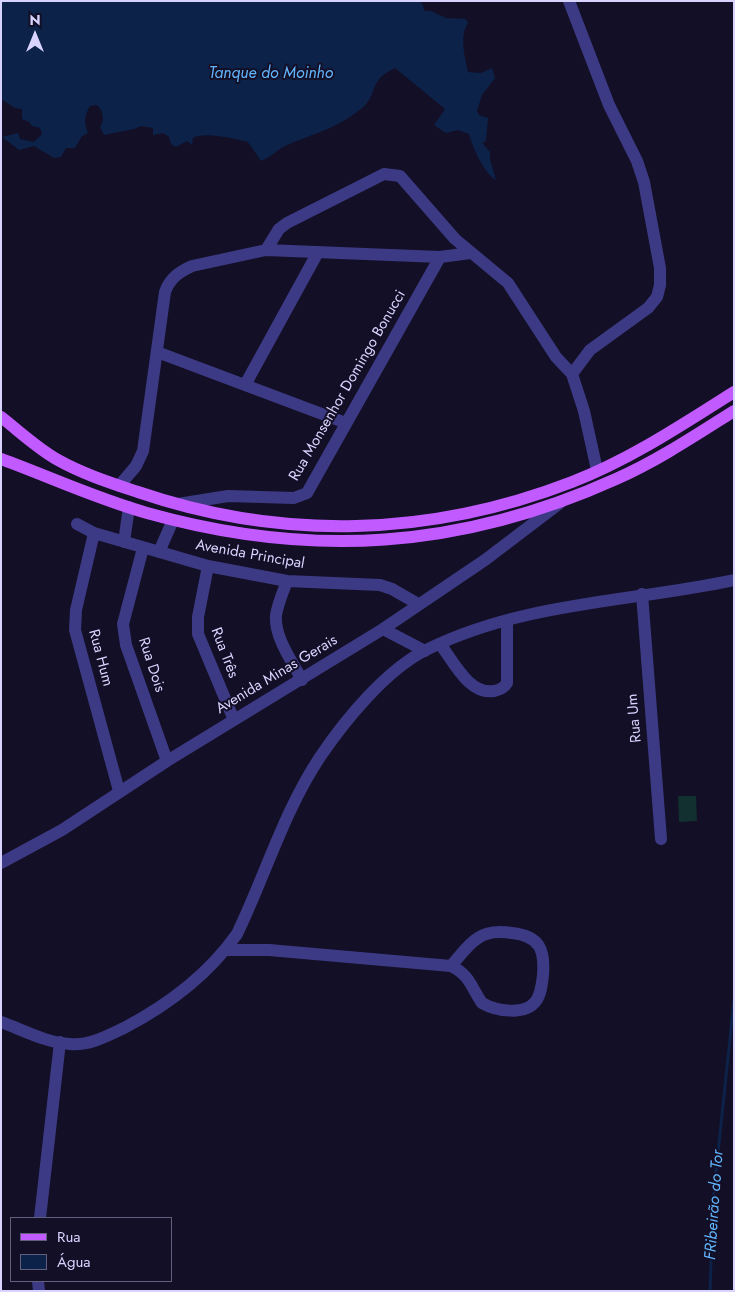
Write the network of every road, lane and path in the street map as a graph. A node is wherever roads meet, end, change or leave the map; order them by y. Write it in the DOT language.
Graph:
graph roads {
  1 [pos="569,1"];
  2 [pos="266,250"];
  3 [pos="318,252"];
  4 [pos="470,253"];
  5 [pos="440,257"];
  6 [pos="157,352"];
  7 [pos="572,374"];
  8 [pos="245,385"];
  9 [pos="734,392"];
  10 [pos="734,411"];
  11 [pos="1,417"];
  12 [pos="346,423"];
  13 [pos="1,460"];
  14 [pos="597,470"];
  15 [pos="119,486"];
  16 [pos="560,502"];
  17 [pos="175,505"];
  18 [pos="129,507"];
  19 [pos="173,520"];
  20 [pos="76,524"];
  21 [pos="94,533"];
  22 [pos="124,542"];
  23 [pos="143,548"];
  24 [pos="159,552"];
  25 [pos="208,566"];
  26 [pos="734,580"];
  27 [pos="287,581"];
  28 [pos="642,594"];
  29 [pos="418,604"];
  30 [pos="507,620"];
  31 [pos="384,629"];
  32 [pos="440,644"];
  33 [pos="424,651"];
  34 [pos="302,680"];
  35 [pos="234,720"];
  36 [pos="167,761"];
  37 [pos="120,791"];
  38 [pos="661,839"];
  39 [pos="1,863"];
  40 [pos="226,950"];
  41 [pos="451,966"];
  42 [pos="1,1022"];
  43 [pos="65,1043"];
  44 [pos="40,1217"];
  1 -- 7 [label="street"];
  2 -- 3 [label="street"];
  2 -- 4 [label="street"];
  2 -- 6 [label="street"];
  3 -- 5 [label="street"];
  3 -- 8 [label="street"];
  4 -- 5 [label="street"];
  4 -- 7 [label="street"];
  5 -- 12 [label="street, Rua Monsenhor Domingo Bonucci"];
  6 -- 8 [label="street"];
  6 -- 15 [label="street"];
  7 -- 14 [label="street"];
  8 -- 12 [label="street"];
  9 -- 14 [label="main road"];
  10 -- 16 [label="main road"];
  11 -- 15 [label="main road"];
  12 -- 17 [label="street, Rua Monsenhor Domingo Bonucci"];
  13 -- 18 [label="main road"];
  14 -- 17 [label="main road"];
  15 -- 17 [label="main road"];
  16 -- 19 [label="main road"];
  16 -- 29 [label="street, Avenida Minas Gerais"];
  18 -- 19 [label="main road"];
  18 -- 22 [label="street"];
  19 -- 24 [label="street"];
  20 -- 21 [label="street, Avenida Principal"];
  21 -- 22 [label="street, Avenida Principal"];
  21 -- 37 [label="street, Rua Hum"];
  22 -- 23 [label="street, Avenida Principal"];
  23 -- 24 [label="street, Avenida Principal"];
  23 -- 36 [label="street, Rua Dois"];
  24 -- 25 [label="street, Avenida Principal"];
  25 -- 27 [label="street, Avenida Principal"];
  25 -- 35 [label="street, Rua Três"];
  26 -- 28 [label="street"];
  27 -- 29 [label="street, Avenida Principal"];
  27 -- 34 [label="street"];
  28 -- 30 [label="street"];
  28 -- 38 [label="street, Rua Um"];
  29 -- 31 [label="street, Avenida Minas Gerais"];
  30 -- 32 [label="street"];
  30 -- 32 [label="street"];
  31 -- 33 [label="street"];
  31 -- 34 [label="street, Avenida Minas Gerais"];
  32 -- 33 [label="street"];
  33 -- 40 [label="street"];
  34 -- 35 [label="street, Avenida Minas Gerais"];
  35 -- 36 [label="street, Avenida Minas Gerais"];
  36 -- 37 [label="street, Avenida Minas Gerais"];
  37 -- 39 [label="street, Avenida Minas Gerais"];
  40 -- 41 [label="street"];
  40 -- 43 [label="street"];
  41 -- 41 [label="street"];
  42 -- 43 [label="street"];
  43 -- 44 [label="street"];
}
